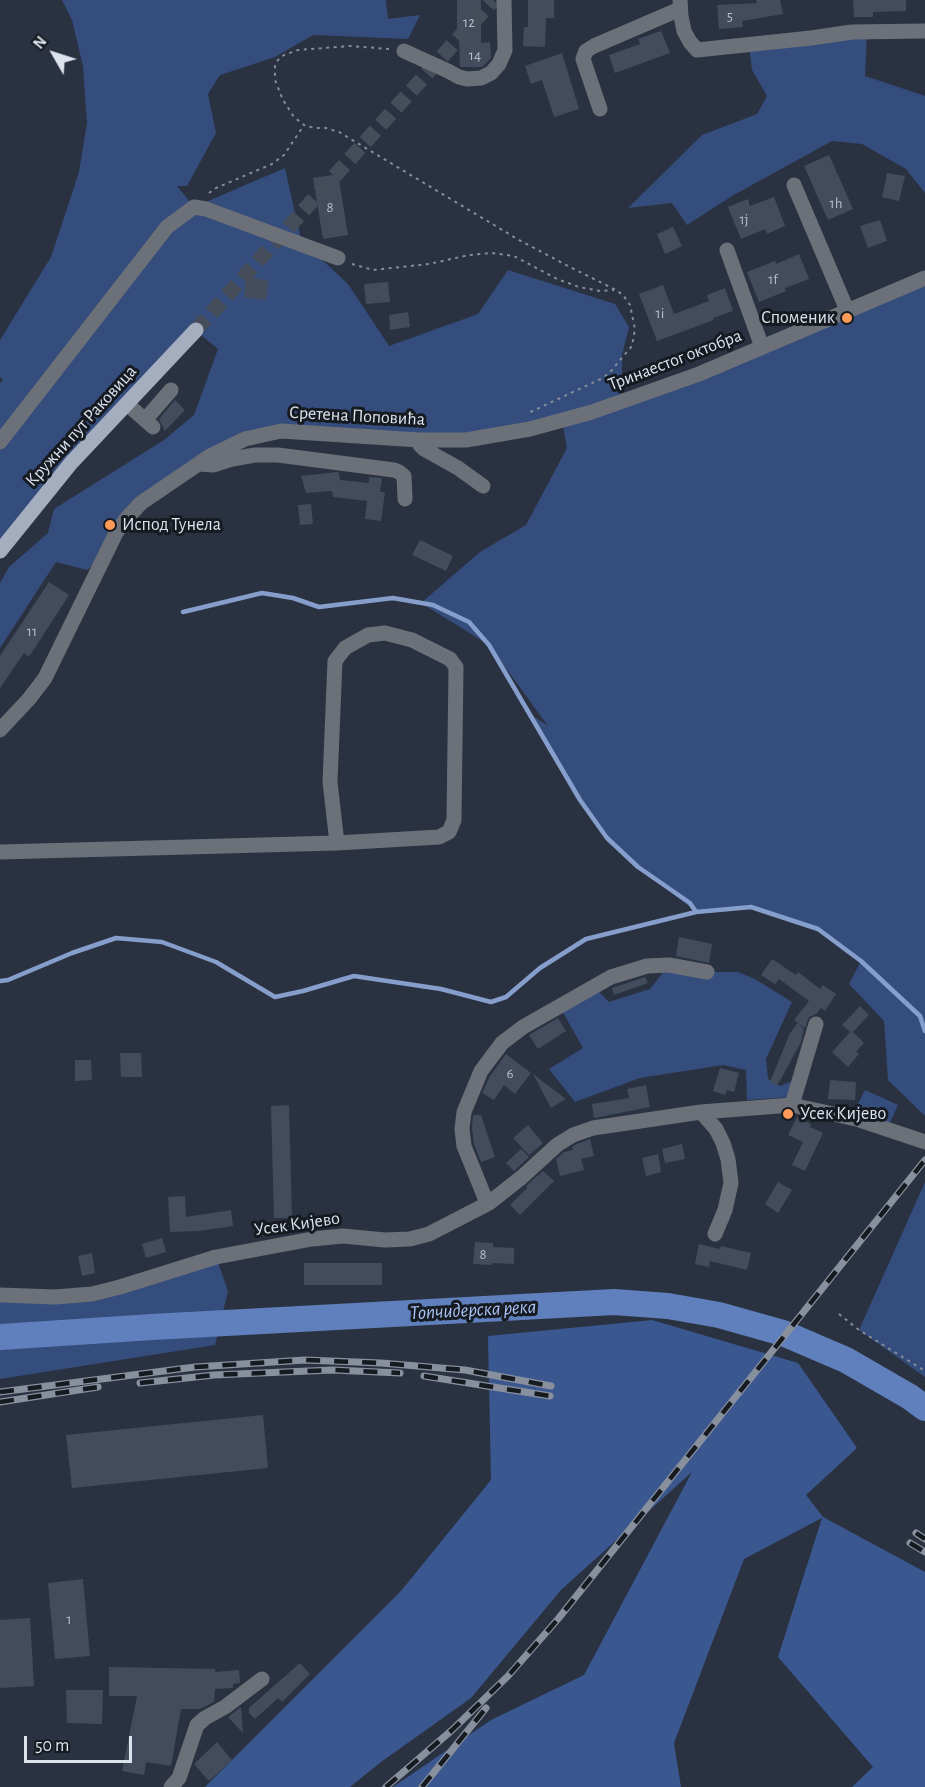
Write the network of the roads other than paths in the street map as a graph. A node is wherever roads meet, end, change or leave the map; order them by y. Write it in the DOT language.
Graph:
graph roads {
  1 [pos="504,0"];
  2 [pos="680,4"];
  3 [pos="925,30"];
  4 [pos="404,51"];
  5 [pos="600,109"];
  6 [pos="794,185"];
  7 [pos="727,250"];
  8 [pos="338,258"];
  9 [pos="925,278"];
  10 [pos="847,310"];
  11 [pos="196,330"];
  12 [pos="762,347"];
  13 [pos="171,390"];
  14 [pos="127,404"];
  15 [pos="500,435"];
  16 [pos="419,440"];
  17 [pos="0,442"];
  18 [pos="198,464"];
  19 [pos="483,486"];
  20 [pos="405,499"];
  21 [pos="0,551"];
  22 [pos="0,730"];
  23 [pos="337,843"];
  24 [pos="0,852"];
  25 [pos="707,972"];
  26 [pos="816,1024"];
  27 [pos="792,1105"];
  28 [pos="701,1112"];
  29 [pos="925,1142"];
  30 [pos="487,1203"];
  31 [pos="715,1234"];
  32 [pos="0,1295"];
  33 [pos="262,1679"];
  34 [pos="171,1787"];
  1 -- 4 [label="street"];
  2 -- 3 [label="street"];
  2 -- 5 [label="street"];
  6 -- 10 [label="street"];
  7 -- 12 [label="street"];
  8 -- 17 [label="street"];
  9 -- 10 [label="street, Тринаестог октобра"];
  10 -- 12 [label="street, Тринаестог октобра"];
  11 -- 14 [label="main road, Кружни пут Раковица"];
  12 -- 15 [label="street, Тринаестог октобра"];
  13 -- 14 [label="street"];
  14 -- 21 [label="main road, Кружни пут Раковица"];
  15 -- 16 [label="street, Сретена Поповића"];
  16 -- 18 [label="street, Сретена Поповића"];
  16 -- 19 [label="street"];
  18 -- 20 [label="street"];
  18 -- 22 [label="street, Сретена Поповића"];
  23 -- 23 [label="street"];
  23 -- 24 [label="street"];
  25 -- 30 [label="street"];
  26 -- 27 [label="street"];
  27 -- 28 [label="street, Усек Кијево"];
  27 -- 29 [label="street, Усек Кијево"];
  28 -- 30 [label="street, Усек Кијево"];
  28 -- 31 [label="street"];
  30 -- 32 [label="street, Усек Кијево"];
  33 -- 34 [label="street"];
}
